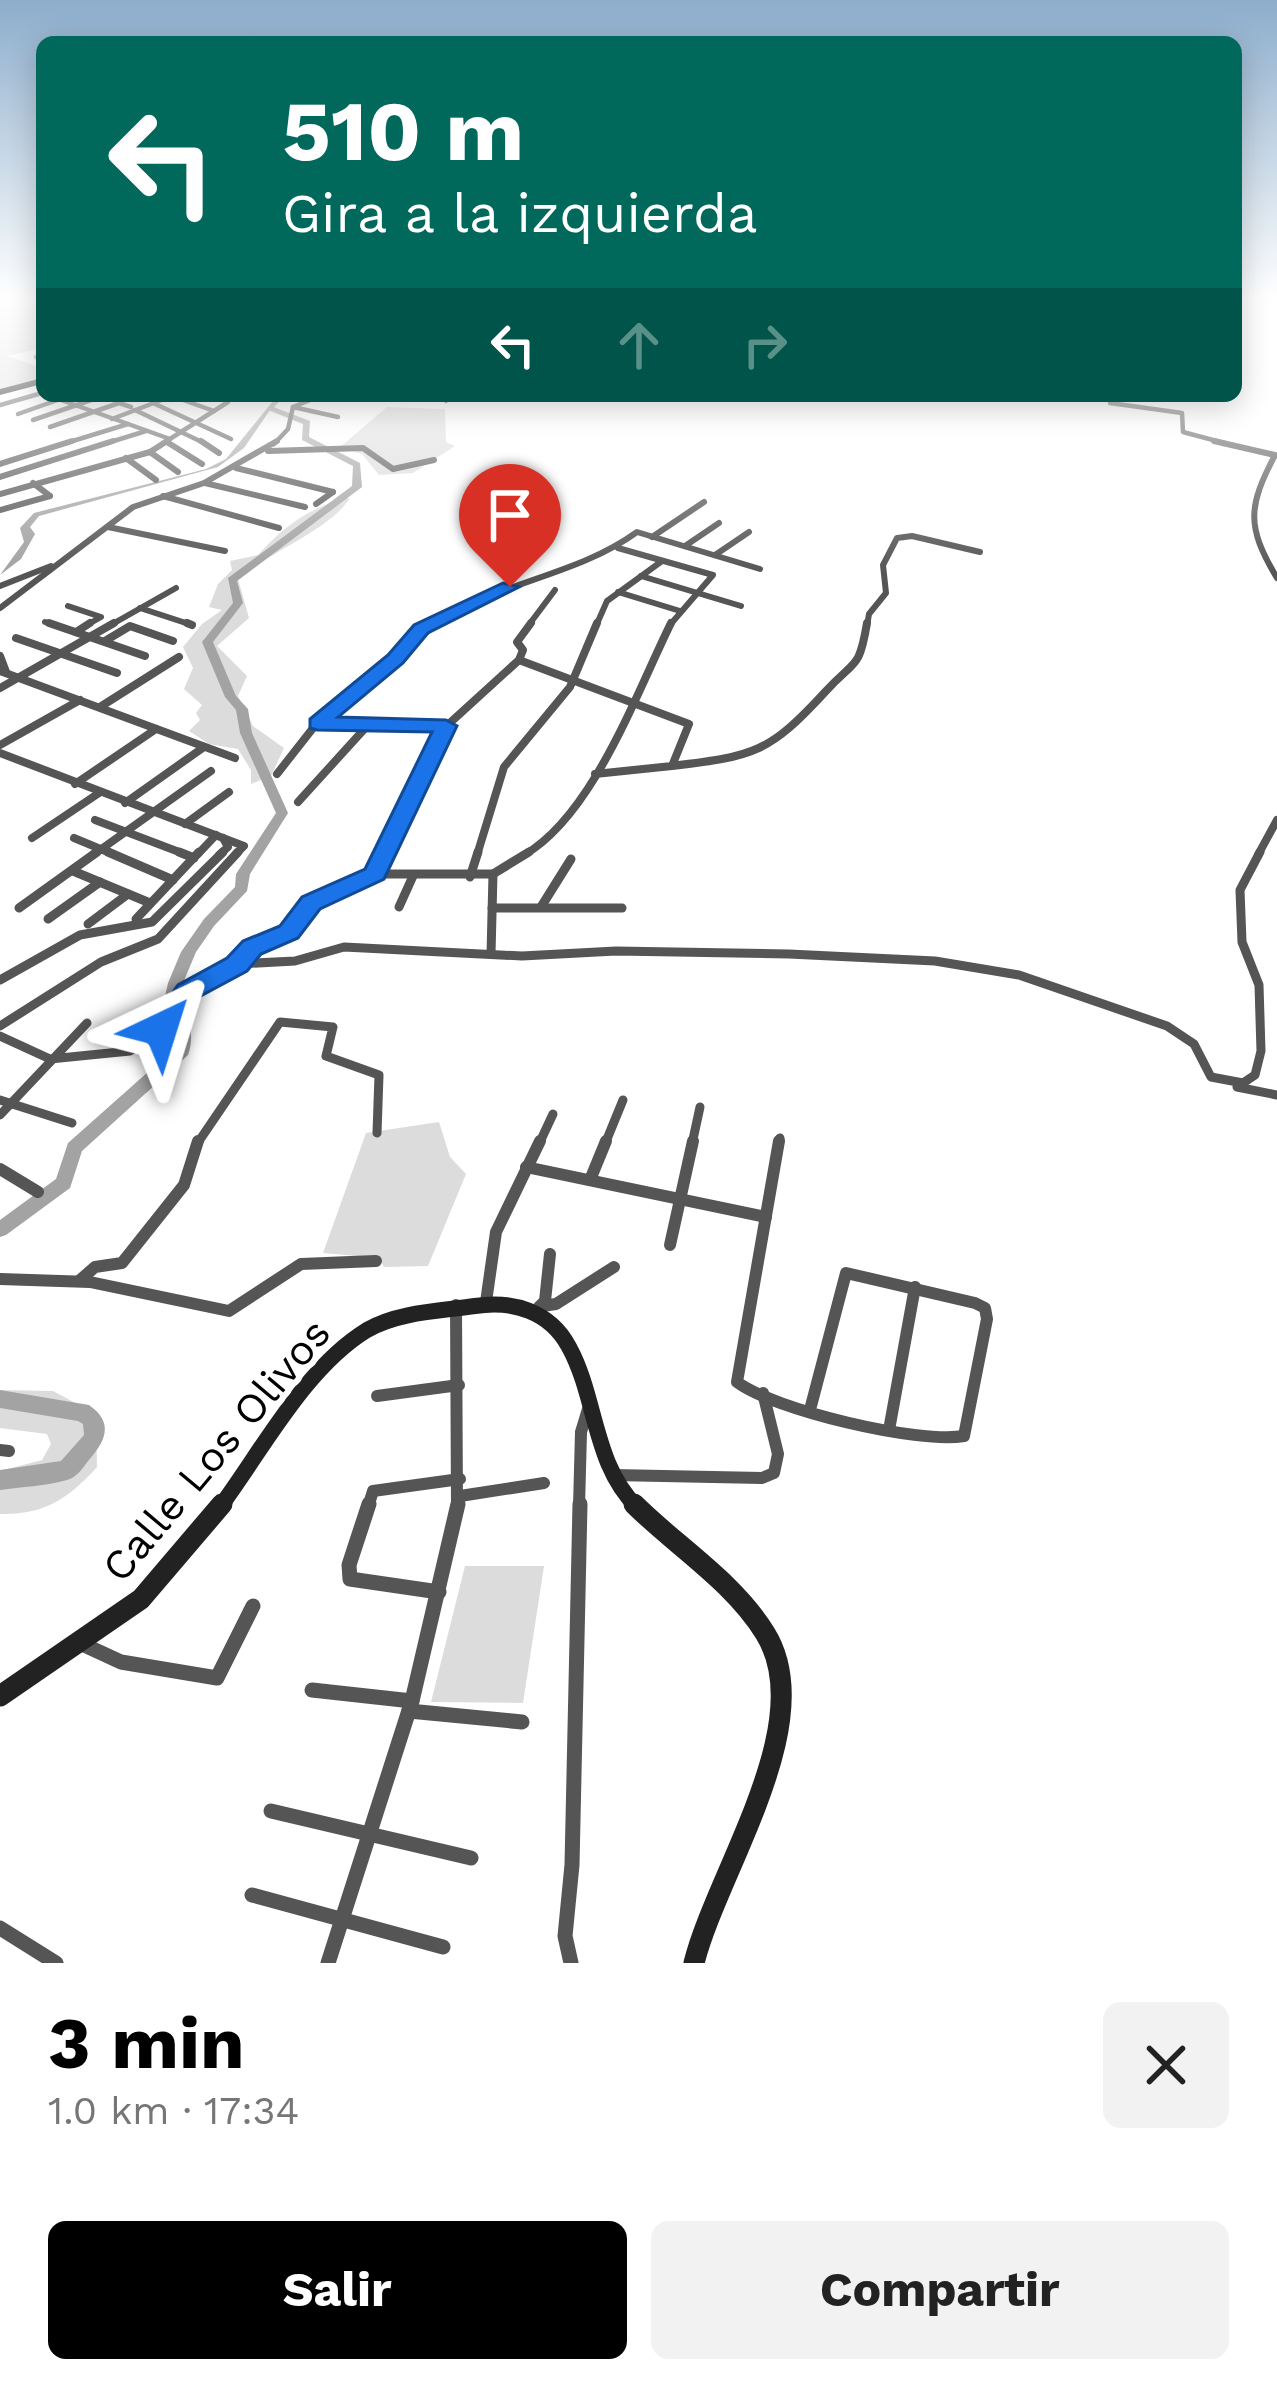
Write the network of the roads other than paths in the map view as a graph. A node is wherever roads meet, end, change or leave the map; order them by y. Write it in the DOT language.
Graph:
graph roads {
  1 [pos="36,394"];
  2 [pos="2,396"];
  3 [pos="50,402"];
  4 [pos="66,402"];
  5 [pos="87,402"];
  6 [pos="158,402"];
  7 [pos="189,402"];
  8 [pos="228,402"];
  9 [pos="305,402"];
  10 [pos="1110,402"];
  11 [pos="153,404"];
  12 [pos="76,406"];
  13 [pos="293,407"];
  14 [pos="133,409"];
  15 [pos="214,411"];
  16 [pos="93,412"];
  17 [pos="18,414"];
  18 [pos="338,417"];
  19 [pos="112,419"];
  20 [pos="33,420"];
  21 [pos="200,421"];
  22 [pos="128,424"];
  23 [pos="50,427"];
  24 [pos="146,431"];
  25 [pos="185,431"];
  26 [pos="85,432"];
  27 [pos="96,432"];
  28 [pos="231,439"];
  29 [pos="125,440"];
  30 [pos="169,440"];
  31 [pos="105,447"];
  32 [pos="150,449"];
  33 [pos="268,451"];
  34 [pos="1276,451"];
  35 [pos="219,453"];
  36 [pos="127,456"];
  37 [pos="434,460"];
  38 [pos="2,461"];
  39 [pos="202,464"];
  40 [pos="236,468"];
  41 [pos="19,472"];
  42 [pos="178,472"];
  43 [pos="0,477"];
  44 [pos="284,479"];
  45 [pos="157,480"];
  46 [pos="204,482"];
  47 [pos="34,484"];
  48 [pos="308,485"];
  49 [pos="0,494"];
  50 [pos="164,496"];
  51 [pos="259,496"];
  52 [pos="282,502"];
  53 [pos="704,502"];
  54 [pos="316,504"];
  55 [pos="305,507"];
  56 [pos="0,510"];
  57 [pos="719,523"];
  58 [pos="108,527"];
  59 [pos="279,527"];
  60 [pos="749,532"];
  61 [pos="652,537"];
  62 [pos="685,546"];
  63 [pos="618,548"];
  64 [pos="225,551"];
  65 [pos="980,552"];
  66 [pos="715,556"];
  67 [pos="662,561"];
  68 [pos="61,562"];
  69 [pos="760,569"];
  70 [pos="641,576"];
  71 [pos="1277,578"];
  72 [pos="14,580"];
  73 [pos="27,585"];
  74 [pos="0,586"];
  75 [pos="176,588"];
  76 [pos="555,590"];
  77 [pos="618,592"];
  78 [pos="703,594"];
  79 [pos="741,605"];
  80 [pos="0,606"];
  81 [pos="68,606"];
  82 [pos="140,608"];
  83 [pos="680,611"];
  84 [pos="45,622"];
  85 [pos="192,625"];
  86 [pos="76,632"];
  87 [pos="90,635"];
  88 [pos="16,638"];
  89 [pos="105,641"];
  90 [pos="173,641"];
  91 [pos="59,653"];
  92 [pos="146,656"];
  93 [pos="179,657"];
  94 [pos="519,660"];
  95 [pos="2,665"];
  96 [pos="117,673"];
  97 [pos="18,677"];
  98 [pos="572,682"];
  99 [pos="0,688"];
  100 [pos="80,700"];
  101 [pos="630,706"];
  102 [pos="100,707"];
  103 [pos="317,723"];
  104 [pos="368,725"];
  105 [pos="446,726"];
  106 [pos="156,729"];
  107 [pos="204,747"];
  108 [pos="0,749"];
  109 [pos="235,758"];
  110 [pos="672,766"];
  111 [pos="211,771"];
  112 [pos="277,774"];
  113 [pos="595,774"];
  114 [pos="75,784"];
  115 [pos="229,792"];
  116 [pos="99,793"];
  117 [pos="125,802"];
  118 [pos="298,802"];
  119 [pos="155,814"];
  120 [pos="95,820"];
  121 [pos="1277,820"];
  122 [pos="185,824"];
  123 [pos="128,833"];
  124 [pos="32,838"];
  125 [pos="74,838"];
  126 [pos="223,840"];
  127 [pos="103,850"];
  128 [pos="194,859"];
  129 [pos="571,859"];
  130 [pos="73,871"];
  131 [pos="375,874"];
  132 [pos="493,874"];
  133 [pos="412,876"];
  134 [pos="470,877"];
  135 [pos="173,880"];
  136 [pos="100,882"];
  137 [pos="128,894"];
  138 [pos="151,903"];
  139 [pos="399,907"];
  140 [pos="541,907"];
  141 [pos="19,908"];
  142 [pos="491,908"];
  143 [pos="622,908"];
  144 [pos="49,919"];
  145 [pos="136,919"];
  146 [pos="88,924"];
  147 [pos="491,954"];
  148 [pos="237,964"];
  149 [pos="0,980"];
  150 [pos="87,1023"];
  151 [pos="0,1026"];
  152 [pos="0,1036"];
  153 [pos="50,1059"];
  154 [pos="1232,1084"];
  155 [pos="1277,1094"];
  156 [pos="623,1100"];
  157 [pos="5,1101"];
  158 [pos="700,1107"];
  159 [pos="553,1114"];
  160 [pos="0,1115"];
  161 [pos="72,1123"];
  162 [pos="377,1133"];
  163 [pos="780,1138"];
  164 [pos="526,1167"];
  165 [pos="0,1169"];
  166 [pos="590,1180"];
  167 [pos="38,1192"];
  168 [pos="680,1198"];
  169 [pos="766,1217"];
  170 [pos="670,1245"];
  171 [pos="550,1255"];
  172 [pos="376,1261"];
  173 [pos="614,1268"];
  174 [pos="0,1279"];
  175 [pos="79,1281"];
  176 [pos="915,1287"];
  177 [pos="487,1302"];
  178 [pos="456,1305"];
  179 [pos="537,1308"];
  180 [pos="459,1385"];
  181 [pos="763,1394"];
  182 [pos="377,1396"];
  183 [pos="811,1406"];
  184 [pos="588,1409"];
  185 [pos="889,1430"];
  186 [pos="613,1475"];
  187 [pos="460,1479"];
  188 [pos="544,1483"];
  189 [pos="460,1496"];
  190 [pos="439,1592"];
  191 [pos="253,1606"];
  192 [pos="82,1643"];
  193 [pos="312,1690"];
  194 [pos="0,1696"];
  195 [pos="411,1706"];
  196 [pos="522,1722"];
  197 [pos="271,1810"];
  198 [pos="370,1833"];
  199 [pos="471,1858"];
  200 [pos="252,1895"];
  201 [pos="342,1919"];
  202 [pos="2,1931"];
  203 [pos="443,1946"];
  204 [pos="56,1963"];
  205 [pos="328,1963"];
  206 [pos="571,1963"];
  207 [pos="694,1963"];
  1 -- 2 [label="street"];
  3 -- 17 [label="street"];
  4 -- 12 [label="street"];
  5 -- 12 [label="street"];
  6 -- 11 [label="street"];
  7 -- 15 [label="street"];
  8 -- 15 [label="street"];
  9 -- 13 [label="street"];
  10 -- 34 [label="street"];
  11 -- 14 [label="street"];
  11 -- 21 [label="street"];
  12 -- 16 [label="street"];
  12 -- 20 [label="street"];
  13 -- 18 [label="street"];
  13 -- 33 [label="street"];
  14 -- 16 [label="street"];
  14 -- 19 [label="street"];
  14 -- 25 [label="street"];
  15 -- 21 [label="street"];
  16 -- 19 [label="street"];
  16 -- 23 [label="street"];
  19 -- 22 [label="street"];
  21 -- 25 [label="street"];
  21 -- 28 [label="street"];
  22 -- 24 [label="street"];
  22 -- 27 [label="street"];
  24 -- 29 [label="street"];
  24 -- 30 [label="street"];
  25 -- 30 [label="street"];
  25 -- 35 [label="street"];
  26 -- 27 [label="street"];
  27 -- 38 [label="street"];
  29 -- 31 [label="street"];
  29 -- 32 [label="street"];
  30 -- 32 [label="street"];
  30 -- 39 [label="street"];
  31 -- 36 [label="street"];
  31 -- 41 [label="street"];
  32 -- 36 [label="street"];
  32 -- 42 [label="street"];
  33 -- 37 [label="street"];
  33 -- 40 [label="street"];
  34 -- 71 [label="street"];
  36 -- 45 [label="street"];
  36 -- 47 [label="street"];
  38 -- 41 [label="street"];
  40 -- 44 [label="street"];
  40 -- 46 [label="street"];
  41 -- 43 [label="street"];
  41 -- 47 [label="street"];
  44 -- 48 [label="street"];
  44 -- 51 [label="street"];
  46 -- 50 [label="street"];
  46 -- 51 [label="street"];
  47 -- 49 [label="street"];
  47 -- 56 [label="street"];
  48 -- 52 [label="street"];
  48 -- 54 [label="street"];
  50 -- 58 [label="street"];
  50 -- 59 [label="street"];
  51 -- 52 [label="street"];
  52 -- 55 [label="street"];
  53 -- 61 [label="street"];
  57 -- 62 [label="street"];
  58 -- 64 [label="street"];
  58 -- 68 [label="street"];
  60 -- 66 [label="street"];
  61 -- 62 [label="street"];
  61 -- 63 [label="street"];
  62 -- 66 [label="street"];
  63 -- 67 [label="street"];
  63 -- 103 [label="street"];
  65 -- 110 [label="street"];
  66 -- 69 [label="street"];
  67 -- 70 [label="street"];
  67 -- 78 [label="street"];
  68 -- 72 [label="street"];
  68 -- 73 [label="street"];
  70 -- 77 [label="street"];
  70 -- 78 [label="street"];
  72 -- 73 [label="street"];
  72 -- 74 [label="street"];
  73 -- 80 [label="street"];
  75 -- 82 [label="street"];
  76 -- 94 [label="street"];
  77 -- 83 [label="street"];
  77 -- 98 [label="street"];
  78 -- 79 [label="street"];
  78 -- 83 [label="street"];
  81 -- 86 [label="street"];
  82 -- 85 [label="street"];
  82 -- 87 [label="street"];
  83 -- 101 [label="street"];
  84 -- 86 [label="street"];
  86 -- 87 [label="street"];
  87 -- 89 [label="street"];
  87 -- 91 [label="street"];
  88 -- 91 [label="street"];
  89 -- 90 [label="street"];
  89 -- 92 [label="street"];
  91 -- 96 [label="street"];
  91 -- 97 [label="street"];
  93 -- 102 [label="street"];
  94 -- 98 [label="street"];
  94 -- 105 [label="street"];
  95 -- 97 [label="street"];
  97 -- 99 [label="street"];
  97 -- 100 [label="street"];
  98 -- 101 [label="street"];
  98 -- 134 [label="street"];
  100 -- 102 [label="street"];
  100 -- 108 [label="street"];
  101 -- 110 [label="street"];
  101 -- 113 [label="street"];
  102 -- 106 [label="street"];
  103 -- 104 [label="street"];
  103 -- 112 [label="street"];
  104 -- 105 [label="street"];
  104 -- 118 [label="street"];
  105 -- 131 [label="street"];
  106 -- 107 [label="street"];
  106 -- 114 [label="street"];
  107 -- 109 [label="street"];
  107 -- 117 [label="street"];
  108 -- 114 [label="street"];
  110 -- 113 [label="street"];
  111 -- 119 [label="street"];
  113 -- 132 [label="street"];
  114 -- 116 [label="street"];
  115 -- 122 [label="street"];
  116 -- 117 [label="street"];
  116 -- 124 [label="street"];
  117 -- 119 [label="street"];
  119 -- 122 [label="street"];
  119 -- 123 [label="street"];
  120 -- 123 [label="street"];
  121 -- 154 [label="street"];
  122 -- 126 [label="street"];
  123 -- 127 [label="street"];
  123 -- 128 [label="street"];
  125 -- 127 [label="street"];
  126 -- 128 [label="street"];
  126 -- 149 [label="street"];
  126 -- 151 [label="street"];
  127 -- 130 [label="street"];
  127 -- 135 [label="street"];
  128 -- 135 [label="street"];
  129 -- 140 [label="street"];
  130 -- 136 [label="street"];
  130 -- 141 [label="street"];
  131 -- 133 [label="street"];
  131 -- 148 [label="street"];
  132 -- 134 [label="street"];
  132 -- 142 [label="street"];
  133 -- 134 [label="street"];
  133 -- 139 [label="street"];
  135 -- 138 [label="street"];
  136 -- 137 [label="street"];
  136 -- 144 [label="street"];
  137 -- 138 [label="street"];
  137 -- 146 [label="street"];
  138 -- 145 [label="street"];
  140 -- 142 [label="street"];
  140 -- 143 [label="street"];
  142 -- 147 [label="street"];
  147 -- 148 [label="street"];
  147 -- 154 [label="street"];
  148 -- 153 [label="street"];
  150 -- 153 [label="street"];
  152 -- 153 [label="street"];
  153 -- 157 [label="street"];
  154 -- 155 [label="street"];
  156 -- 166 [label="street"];
  157 -- 160 [label="street"];
  157 -- 161 [label="street"];
  158 -- 168 [label="street"];
  159 -- 164 [label="street"];
  162 -- 175 [label="street"];
  163 -- 169 [label="street"];
  164 -- 166 [label="street"];
  164 -- 177 [label="street"];
  165 -- 167 [label="street"];
  166 -- 168 [label="street"];
  168 -- 169 [label="street"];
  168 -- 170 [label="street"];
  169 -- 181 [label="street"];
  171 -- 179 [label="street"];
  172 -- 175 [label="street"];
  173 -- 179 [label="street"];
  174 -- 175 [label="street"];
  176 -- 183 [label="street"];
  176 -- 185 [label="street"];
  176 -- 185 [label="street"];
  177 -- 178 [label="street, Calle Los Olivos"];
  177 -- 179 [label="street, Calle Los Olivos"];
  178 -- 180 [label="street"];
  178 -- 192 [label="street, Calle Los Olivos"];
  179 -- 184 [label="street"];
  180 -- 182 [label="street"];
  180 -- 187 [label="street"];
  181 -- 183 [label="street"];
  181 -- 186 [label="street"];
  183 -- 185 [label="street"];
  184 -- 186 [label="street"];
  184 -- 206 [label="street"];
  186 -- 207 [label="street"];
  187 -- 189 [label="street"];
  187 -- 190 [label="street"];
  188 -- 189 [label="street"];
  189 -- 190 [label="street"];
  190 -- 195 [label="street"];
  191 -- 192 [label="street"];
  192 -- 194 [label="street, Calle Los Olivos"];
  193 -- 195 [label="street"];
  195 -- 196 [label="street"];
  195 -- 198 [label="street"];
  197 -- 198 [label="street"];
  198 -- 199 [label="street"];
  198 -- 201 [label="street"];
  200 -- 201 [label="street"];
  201 -- 203 [label="street"];
  201 -- 205 [label="street"];
  202 -- 204 [label="street"];
}
